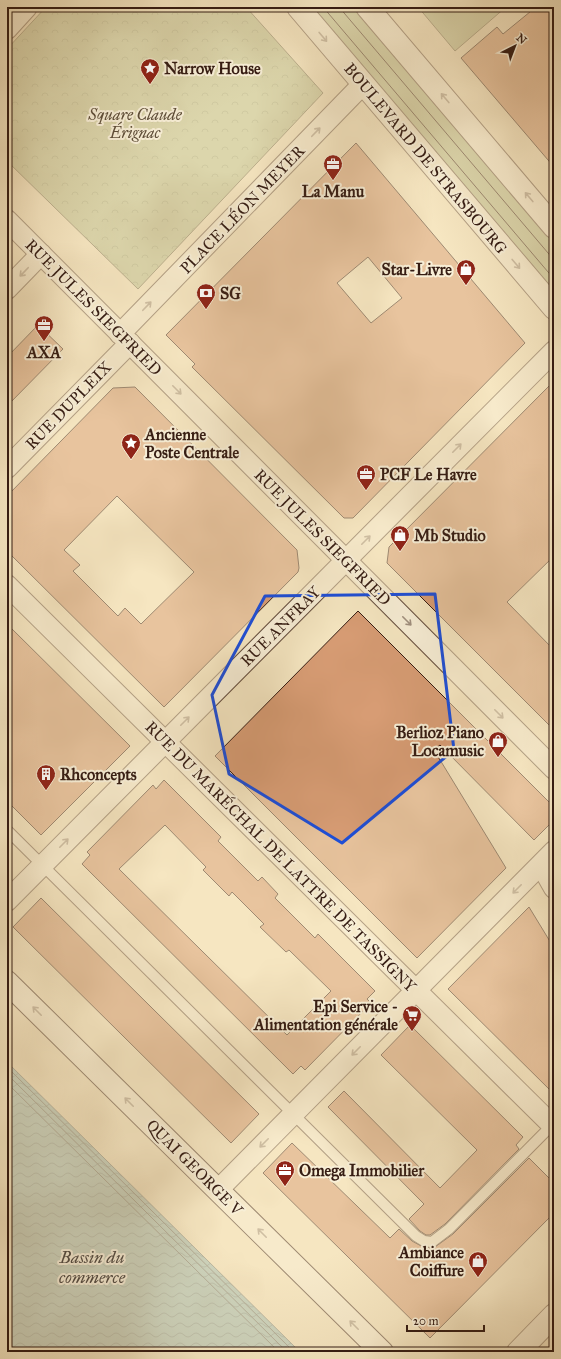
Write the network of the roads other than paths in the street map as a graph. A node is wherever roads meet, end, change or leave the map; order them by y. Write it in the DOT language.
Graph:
graph roads {
  1 [pos="27,7"];
  2 [pos="298,7"];
  3 [pos="368,7"];
  4 [pos="7,29"];
  5 [pos="363,84"];
  6 [pos="7,220"];
  7 [pos="554,226"];
  8 [pos="41,254"];
  9 [pos="7,289"];
  10 [pos="554,308"];
  11 [pos="125,338"];
  12 [pos="554,351"];
  13 [pos="7,468"];
  14 [pos="346,560"];
  15 [pos="7,585"];
  16 [pos="165,741"];
  17 [pos="554,769"];
  18 [pos="7,830"];
  19 [pos="547,858"];
  20 [pos="43,865"];
  21 [pos="554,888"];
  22 [pos="7,901"];
  23 [pos="7,982"];
  24 [pos="416,990"];
  25 [pos="293,1113"];
  26 [pos="553,1126"];
  27 [pos="218,1190"];
  28 [pos="554,1315"];
  29 [pos="382,1352"];
  30 [pos="518,1352"];
  1 -- 4 [label="street"];
  2 -- 5 [label="street, BOULEVARD DE STRASBOURG, one-way"];
  7 -- 3 [label="street, one-way"];
  5 -- 10 [label="street, BOULEVARD DE STRASBOURG, one-way"];
  11 -- 5 [label="street, PLACE LÉON MEYER, one-way"];
  6 -- 8 [label="street, RUE JULES SIEGFRIED"];
  8 -- 9 [label="street, one-way"];
  8 -- 11 [label="street, RUE JULES SIEGFRIED"];
  11 -- 13 [label="street, RUE DUPLEIX"];
  11 -- 14 [label="street, RUE JULES SIEGFRIED, one-way"];
  14 -- 12 [label="street, RUE ANFRAY, one-way"];
  16 -- 14 [label="street, RUE ANFRAY, one-way"];
  14 -- 17 [label="street, RUE JULES SIEGFRIED, one-way"];
  15 -- 16 [label="street, RUE DU MARÉCHAL DE LATTRE DE TASSIGNY"];
  20 -- 16 [label="street, RUE ANFRAY, one-way"];
  16 -- 24 [label="street, RUE DU MARÉCHAL DE LATTRE DE TASSIGNY"];
  18 -- 20 [label="lane"];
  19 -- 21 [label="street"];
  19 -- 24 [label="street, one-way"];
  20 -- 22 [label="street, RUE ANFRAY"];
  20 -- 25 [label="lane"];
  27 -- 23 [label="street, QUAI GEORGE V, one-way"];
  24 -- 25 [label="street, one-way"];
  24 -- 26 [label="street, RUE DU MARÉCHAL DE LATTRE DE TASSIGNY"];
  25 -- 26 [label="lane"];
  25 -- 27 [label="street, one-way"];
  29 -- 27 [label="street, QUAI GEORGE V, one-way"];
  28 -- 30 [label="street"];
}
